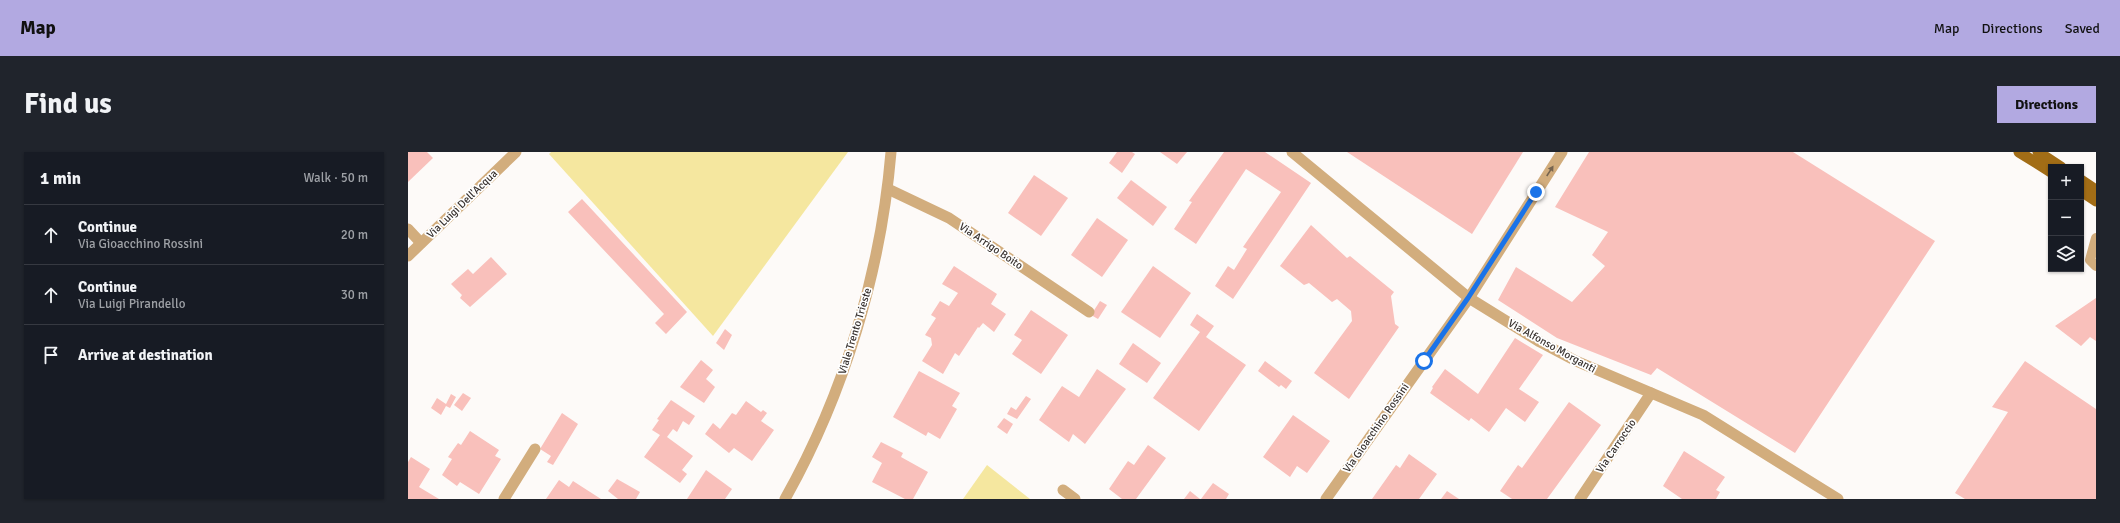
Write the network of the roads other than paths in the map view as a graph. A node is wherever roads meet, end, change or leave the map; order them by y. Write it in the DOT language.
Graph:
graph roads {
  1 [pos="516,152"];
  2 [pos="891,152"];
  3 [pos="1292,152"];
  4 [pos="1562,152"];
  5 [pos="2019,152"];
  6 [pos="2038,152"];
  7 [pos="2056,164"];
  8 [pos="2048,170"];
  9 [pos="2084,182"];
  10 [pos="888,188"];
  11 [pos="2096,190"];
  12 [pos="2084,193"];
  13 [pos="2096,201"];
  14 [pos="408,229"];
  15 [pos="2096,238"];
  16 [pos="421,243"];
  17 [pos="408,256"];
  18 [pos="2096,266"];
  19 [pos="1468,298"];
  20 [pos="1089,312"];
  21 [pos="1651,393"];
  22 [pos="536,449"];
  23 [pos="1063,490"];
  24 [pos="504,499"];
  25 [pos="785,499"];
  26 [pos="1075,499"];
  27 [pos="1326,499"];
  28 [pos="1580,499"];
  29 [pos="1838,499"];
  1 -- 16 [label="street, Via Luigi Dell'Acqua"];
  2 -- 10 [label="street, Viale Trento Trieste"];
  3 -- 19 [label="street, Via Alfonso Morganti"];
  19 -- 4 [label="street, Via Gioacchino Rossini, one-way"];
  5 -- 8 [label="main road"];
  6 -- 7 [label="main road"];
  9 -- 11 [label="main road"];
  10 -- 20 [label="street, Via Arrigo Boito"];
  10 -- 25 [label="street, Viale Trento Trieste"];
  12 -- 13 [label="main road"];
  14 -- 16 [label="street"];
  15 -- 18 [label="lane"];
  16 -- 17 [label="street, Via Luigi Dell'Acqua"];
  19 -- 21 [label="street, Via Alfonso Morganti"];
  19 -- 27 [label="street, Via Gioacchino Rossini"];
  21 -- 28 [label="street, Via Carroccio"];
  21 -- 29 [label="street, Via Alfonso Morganti"];
  22 -- 24 [label="street"];
  23 -- 26 [label="street"];
}
